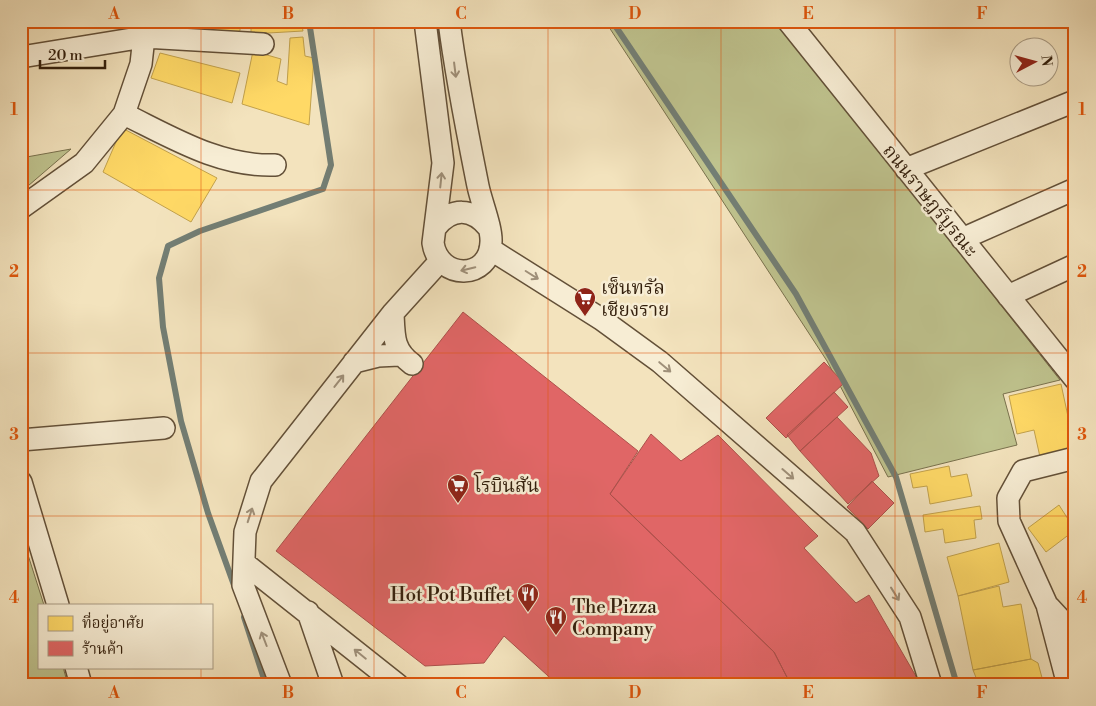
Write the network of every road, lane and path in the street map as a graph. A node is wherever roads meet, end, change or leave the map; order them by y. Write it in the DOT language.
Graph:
graph roads {
  1 [pos="425,21"];
  2 [pos="449,21"];
  3 [pos="788,21"];
  4 [pos="142,29"];
  5 [pos="263,44"];
  6 [pos="21,58"];
  7 [pos="1075,101"];
  8 [pos="124,114"];
  9 [pos="275,165"];
  10 [pos="906,169"];
  11 [pos="1075,189"];
  12 [pos="21,208"];
  13 [pos="436,227"];
  14 [pos="488,227"];
  15 [pos="962,239"];
  16 [pos="490,249"];
  17 [pos="440,261"];
  18 [pos="1075,265"];
  19 [pos="1008,296"];
  20 [pos="393,313"];
  21 [pos="354,362"];
  22 [pos="1075,379"];
  23 [pos="164,428"];
  24 [pos="21,440"];
  25 [pos="1075,458"];
  26 [pos="21,482"];
  27 [pos="244,563"];
  28 [pos="58,604"];
  29 [pos="1047,605"];
  30 [pos="308,611"];
  31 [pos="1075,635"];
  32 [pos="76,668"];
  33 [pos="81,685"];
  34 [pos="281,685"];
  35 [pos="334,685"];
  36 [pos="398,685"];
  37 [pos="931,685"];
  38 [pos="1068,685"];
  13 -- 1 [label="street, one-way"];
  2 -- 14 [label="street, one-way"];
  3 -- 10 [label="street, ถนนราษฎร์บูรณะ"];
  4 -- 5 [label="street"];
  4 -- 6 [label="street"];
  4 -- 8 [label="street"];
  7 -- 10 [label="street"];
  8 -- 9 [label="street"];
  8 -- 12 [label="street"];
  10 -- 15 [label="street, ถนนราษฎร์บูรณะ"];
  11 -- 15 [label="street"];
  13 -- 14 [label="street"];
  13 -- 17 [label="street"];
  14 -- 16 [label="street"];
  15 -- 19 [label="street, ถนนราษฎร์บูรณะ"];
  16 -- 17 [label="street, one-way"];
  16 -- 37 [label="street, one-way"];
  17 -- 20 [label="street"];
  18 -- 19 [label="street"];
  19 -- 22 [label="street, ถนนราษฎร์บูรณะ"];
  20 -- 21 [label="street"];
  20 -- 21 [label="street"];
  27 -- 21 [label="street, one-way"];
  23 -- 24 [label="street"];
  25 -- 29 [label="street"];
  26 -- 28 [label="street"];
  27 -- 30 [label="street"];
  34 -- 27 [label="street, one-way"];
  29 -- 31 [label="street"];
  29 -- 38 [label="street"];
  30 -- 35 [label="street"];
  36 -- 30 [label="street, one-way"];
  32 -- 33 [label="street"];
}
